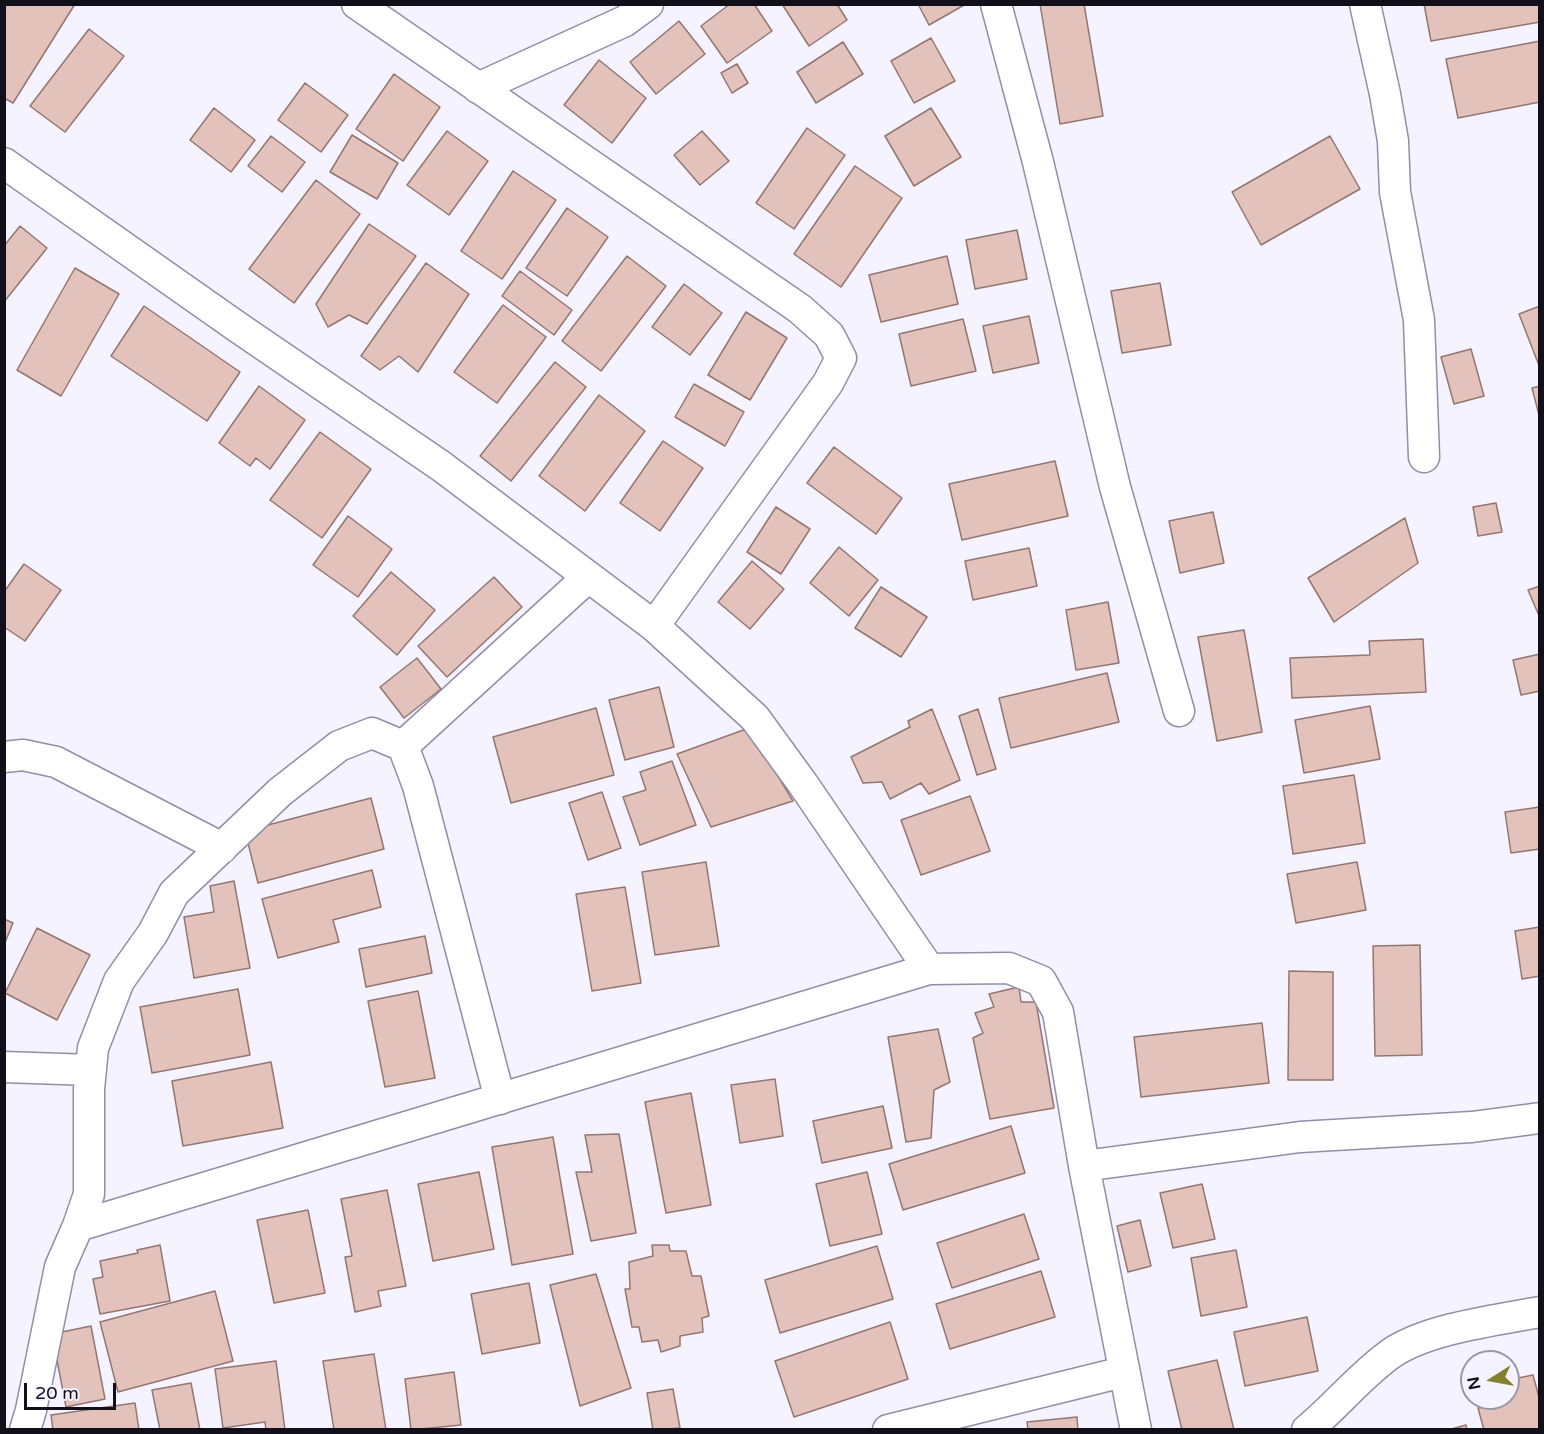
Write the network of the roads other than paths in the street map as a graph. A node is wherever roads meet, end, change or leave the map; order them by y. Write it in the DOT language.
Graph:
graph roads {
  1 [pos="357,4"];
  2 [pos="648,4"];
  3 [pos="996,4"];
  4 [pos="1365,4"];
  5 [pos="478,88"];
  6 [pos="4,163"];
  7 [pos="1424,457"];
  8 [pos="588,578"];
  9 [pos="654,626"];
  10 [pos="1179,711"];
  11 [pos="403,746"];
  12 [pos="4,758"];
  13 [pos="222,848"];
  14 [pos="929,969"];
  15 [pos="4,1067"];
  16 [pos="91,1070"];
  17 [pos="500,1099"];
  18 [pos="1539,1118"];
  19 [pos="1084,1166"];
  20 [pos="78,1226"];
  21 [pos="1539,1312"];
  22 [pos="1123,1372"];
  23 [pos="1316,1426"];
  24 [pos="25,1430"];
  25 [pos="888,1430"];
  26 [pos="1136,1430"];
  1 -- 5 [label="street"];
  2 -- 5 [label="street"];
  3 -- 10 [label="street"];
  4 -- 7 [label="street"];
  5 -- 9 [label="street"];
  6 -- 8 [label="street"];
  8 -- 9 [label="street"];
  8 -- 11 [label="street"];
  9 -- 14 [label="street"];
  11 -- 13 [label="street"];
  11 -- 17 [label="street"];
  12 -- 13 [label="street"];
  13 -- 16 [label="street"];
  14 -- 17 [label="street"];
  14 -- 19 [label="street"];
  15 -- 16 [label="street"];
  16 -- 20 [label="street"];
  17 -- 20 [label="street"];
  18 -- 19 [label="street"];
  19 -- 22 [label="street"];
  20 -- 24 [label="street"];
  21 -- 23 [label="street"];
  22 -- 25 [label="street"];
  22 -- 26 [label="street"];
}
